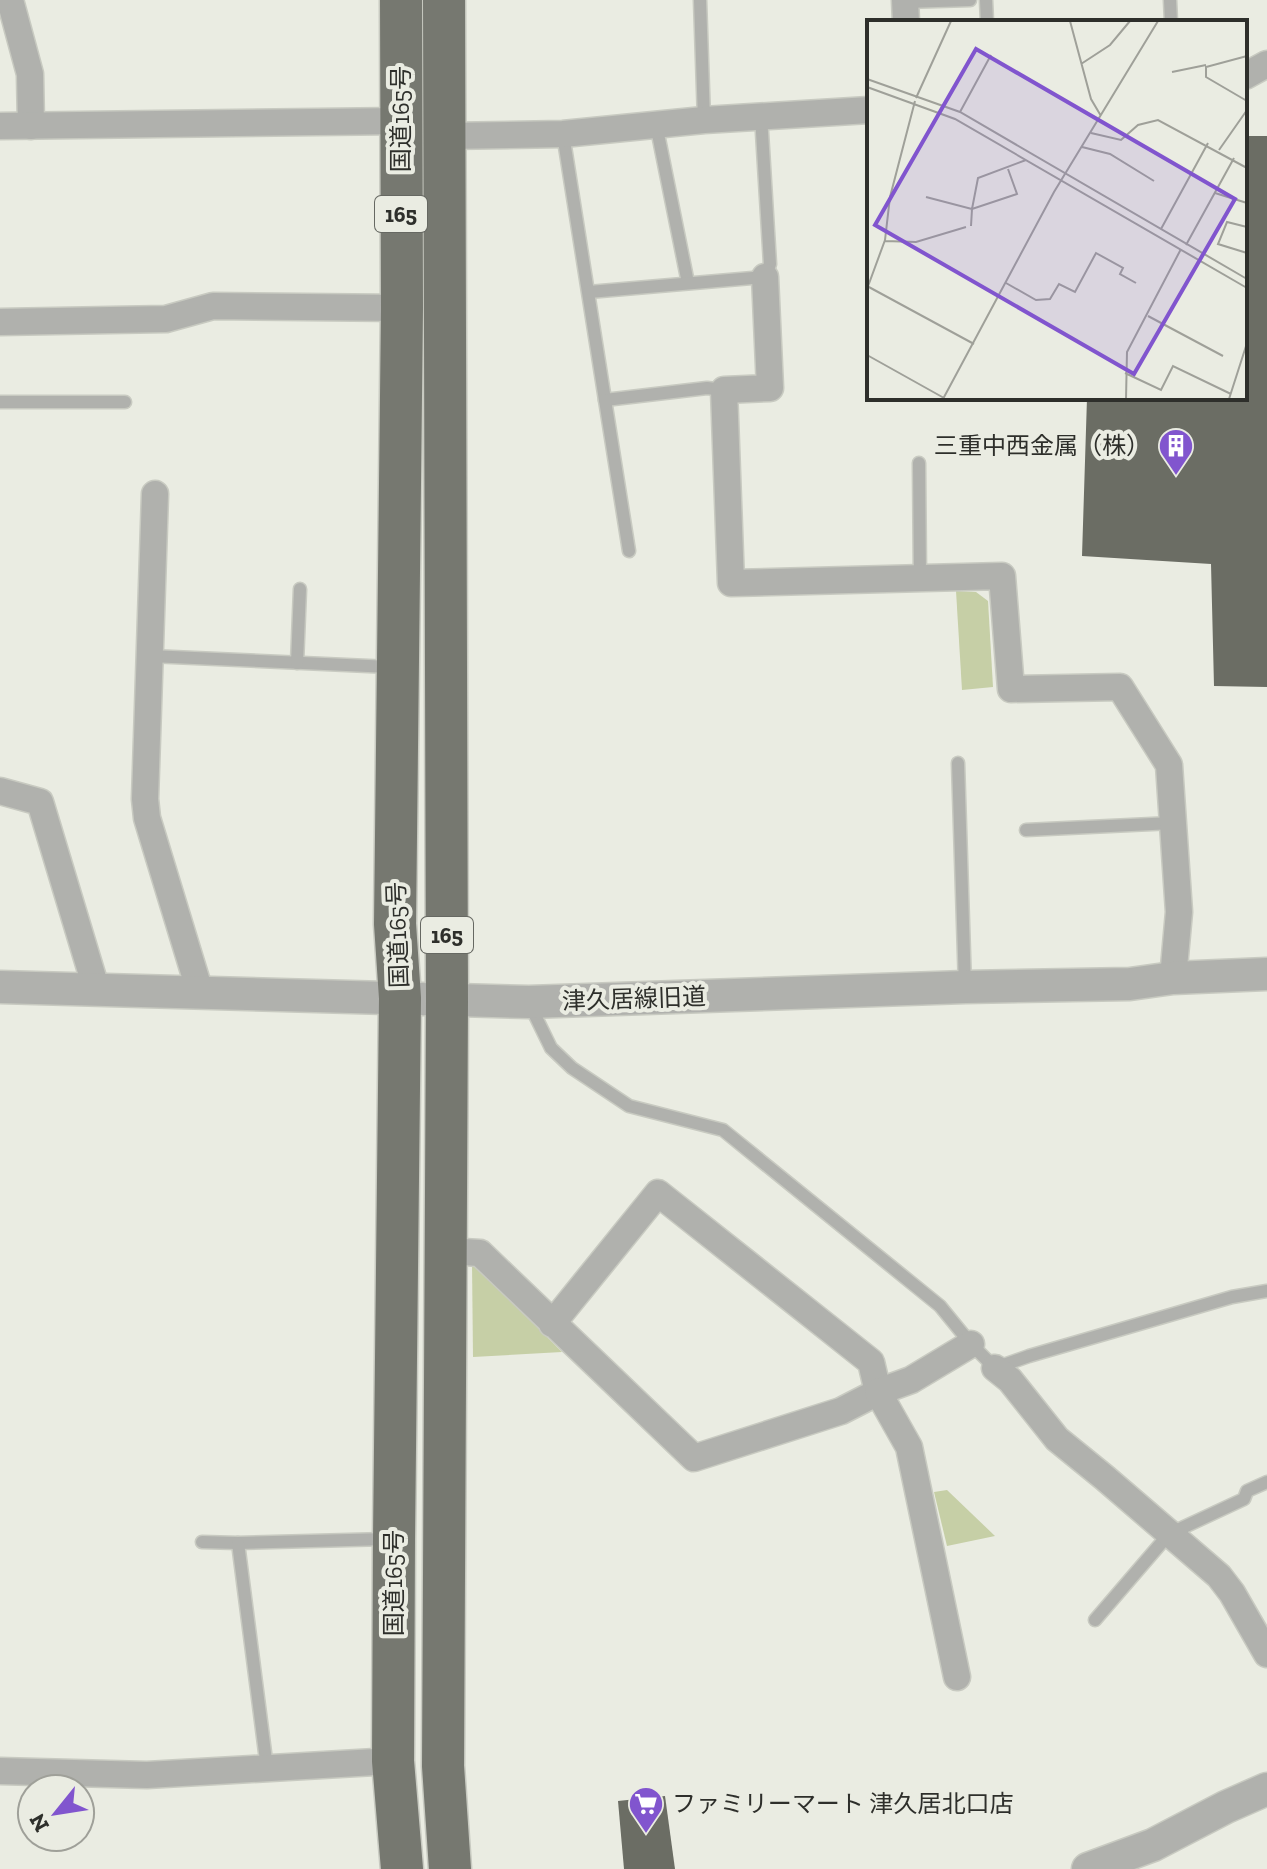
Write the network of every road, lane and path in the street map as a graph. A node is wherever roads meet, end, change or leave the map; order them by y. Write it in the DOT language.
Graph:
graph roads {
  1 [pos="10,0"];
  2 [pos="401,0"];
  3 [pos="444,0"];
  4 [pos="700,0"];
  5 [pos="970,0"];
  6 [pos="986,0"];
  7 [pos="1170,0"];
  8 [pos="905,8"];
  9 [pos="987,20"];
  10 [pos="1171,20"];
  11 [pos="1267,64"];
  12 [pos="1247,75"];
  13 [pos="867,110"];
  14 [pos="761,116"];
  15 [pos="704,120"];
  16 [pos="401,121"];
  17 [pos="656,124"];
  18 [pos="0,126"];
  19 [pos="31,126"];
  20 [pos="563,134"];
  21 [pos="444,136"];
  22 [pos="765,277"];
  23 [pos="688,283"];
  24 [pos="589,292"];
  25 [pos="402,308"];
  26 [pos="0,322"];
  27 [pos="724,390"];
  28 [pos="605,400"];
  29 [pos="0,402"];
  30 [pos="125,402"];
  31 [pos="919,463"];
  32 [pos="155,494"];
  33 [pos="629,551"];
  34 [pos="920,578"];
  35 [pos="300,589"];
  36 [pos="150,656"];
  37 [pos="297,663"];
  38 [pos="398,668"];
  39 [pos="958,763"];
  40 [pos="0,791"];
  41 [pos="1173,823"];
  42 [pos="1026,830"];
  43 [pos="1267,974"];
  44 [pos="1173,978"];
  45 [pos="0,987"];
  46 [pos="965,987"];
  47 [pos="96,988"];
  48 [pos="200,992"];
  49 [pos="400,998"];
  50 [pos="447,1001"];
  51 [pos="529,1002"];
  52 [pos="446,1251"];
  53 [pos="1267,1291"];
  54 [pos="552,1324"];
  55 [pos="971,1344"];
  56 [pos="995,1368"];
  57 [pos="878,1392"];
  58 [pos="1267,1482"];
  59 [pos="1169,1534"];
  60 [pos="394,1539"];
  61 [pos="202,1542"];
  62 [pos="238,1543"];
  63 [pos="1095,1620"];
  64 [pos="1267,1654"];
  65 [pos="957,1677"];
  66 [pos="393,1761"];
  67 [pos="267,1768"];
  68 [pos="0,1771"];
  69 [pos="1267,1789"];
  70 [pos="402,1869"];
  71 [pos="450,1869"];
  72 [pos="1088,1869"];
  1 -- 19 [label="street"];
  2 -- 16 [label="highway, 国道165号 / 165"];
  3 -- 21 [label="highway, 国道165号 / 165"];
  4 -- 15 [label="lane"];
  5 -- 8 [label="lane"];
  6 -- 9 [label="lane"];
  7 -- 10 [label="lane"];
  11 -- 12 [label="street"];
  13 -- 14 [label="street"];
  14 -- 15 [label="street"];
  14 -- 22 [label="lane"];
  15 -- 17 [label="street"];
  16 -- 19 [label="street"];
  16 -- 25 [label="highway, 国道165号 / 165"];
  17 -- 20 [label="street"];
  17 -- 23 [label="lane"];
  18 -- 19 [label="street"];
  20 -- 21 [label="street"];
  20 -- 24 [label="lane"];
  21 -- 50 [label="highway, 国道165号 / 165"];
  22 -- 23 [label="lane"];
  22 -- 27 [label="street"];
  23 -- 24 [label="lane"];
  24 -- 28 [label="lane"];
  25 -- 26 [label="street"];
  25 -- 38 [label="highway, 国道165号 / 165"];
  27 -- 28 [label="lane"];
  27 -- 34 [label="street"];
  28 -- 33 [label="lane"];
  29 -- 30 [label="lane"];
  31 -- 34 [label="lane"];
  32 -- 36 [label="street"];
  34 -- 41 [label="street"];
  35 -- 37 [label="lane"];
  36 -- 37 [label="lane"];
  36 -- 48 [label="street"];
  37 -- 38 [label="lane"];
  38 -- 49 [label="highway, 国道165号 / 165"];
  39 -- 46 [label="lane"];
  40 -- 47 [label="street"];
  41 -- 42 [label="lane"];
  41 -- 44 [label="street"];
  43 -- 44 [label="street, 津久居線旧道"];
  44 -- 46 [label="street, 津久居線旧道"];
  45 -- 47 [label="street, 津久居線旧道"];
  46 -- 51 [label="street, 津久居線旧道"];
  47 -- 48 [label="street, 津久居線旧道"];
  48 -- 49 [label="street, 津久居線旧道"];
  49 -- 50 [label="street, 津久居線旧道"];
  49 -- 60 [label="highway, 国道165号 / 165"];
  50 -- 51 [label="street, 津久居線旧道"];
  50 -- 52 [label="highway, 国道165号 / 165"];
  51 -- 55 [label="lane"];
  52 -- 54 [label="street"];
  52 -- 71 [label="highway, 国道165号 / 165"];
  53 -- 56 [label="lane"];
  54 -- 57 [label="street"];
  54 -- 57 [label="street"];
  55 -- 56 [label="lane"];
  55 -- 57 [label="street"];
  56 -- 59 [label="street"];
  57 -- 65 [label="street"];
  58 -- 59 [label="lane"];
  59 -- 63 [label="lane"];
  59 -- 64 [label="street"];
  60 -- 62 [label="lane"];
  60 -- 66 [label="highway, 国道165号 / 165"];
  61 -- 62 [label="lane"];
  62 -- 67 [label="lane"];
  66 -- 67 [label="street"];
  66 -- 70 [label="highway, 国道165号 / 165"];
  67 -- 68 [label="street"];
  69 -- 72 [label="street"];
}
